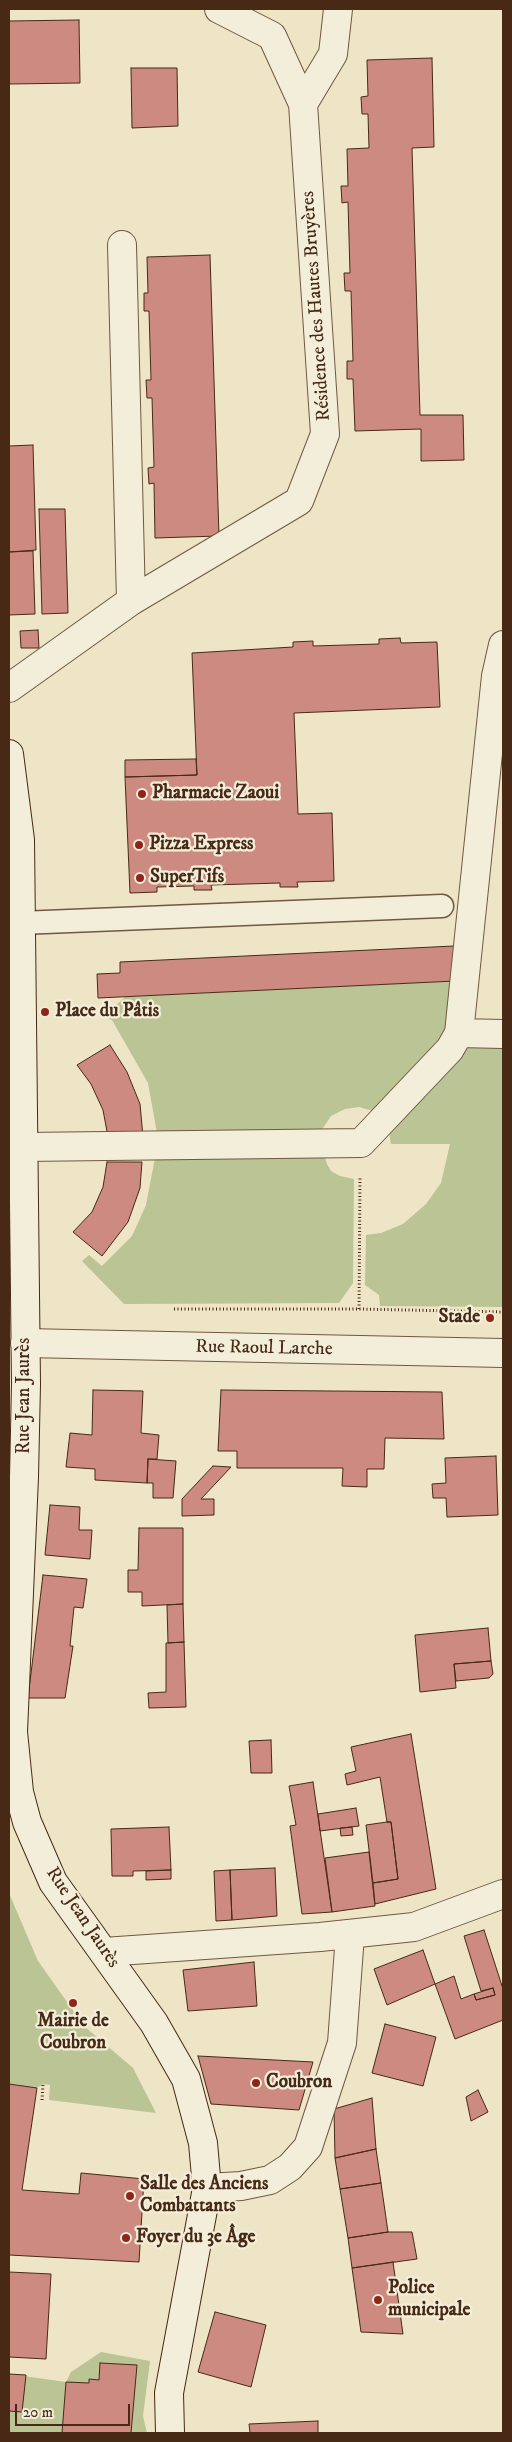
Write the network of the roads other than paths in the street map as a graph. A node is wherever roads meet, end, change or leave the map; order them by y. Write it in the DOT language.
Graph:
graph roads {
  1 [pos="220,9"];
  2 [pos="338,9"];
  3 [pos="303,104"];
  4 [pos="122,245"];
  5 [pos="131,601"];
  6 [pos="503,645"];
  7 [pos="9,688"];
  8 [pos="9,754"];
  9 [pos="442,906"];
  10 [pos="20,922"];
  11 [pos="459,1033"];
  12 [pos="503,1034"];
  13 [pos="23,1147"];
  14 [pos="25,1343"];
  15 [pos="503,1353"];
  16 [pos="17,1384"];
  17 [pos="503,1894"];
  18 [pos="350,1935"];
  19 [pos="104,1952"];
  20 [pos="207,2188"];
  21 [pos="170,2433"];
  1 -- 3 [label="street, Résidence des Hautes Bruyères"];
  2 -- 3 [label="street"];
  3 -- 5 [label="street, Résidence des Hautes Bruyères"];
  4 -- 5 [label="street"];
  5 -- 7 [label="street, Résidence des Hautes Bruyères"];
  6 -- 11 [label="street"];
  8 -- 10 [label="street, Rue Jean Jaurès"];
  9 -- 10 [label="lane"];
  10 -- 13 [label="street, Rue Jean Jaurès"];
  11 -- 12 [label="street"];
  11 -- 13 [label="street"];
  13 -- 14 [label="street, Rue Jean Jaurès"];
  14 -- 15 [label="street, Rue Raoul Larche"];
  14 -- 16 [label="street, Rue Jean Jaurès"];
  16 -- 19 [label="street, Rue Jean Jaurès"];
  17 -- 18 [label="street"];
  18 -- 19 [label="street"];
  18 -- 20 [label="street"];
  19 -- 20 [label="street, Rue Jean Jaurès"];
  20 -- 21 [label="street, Rue Jean Jaurès"];
}
